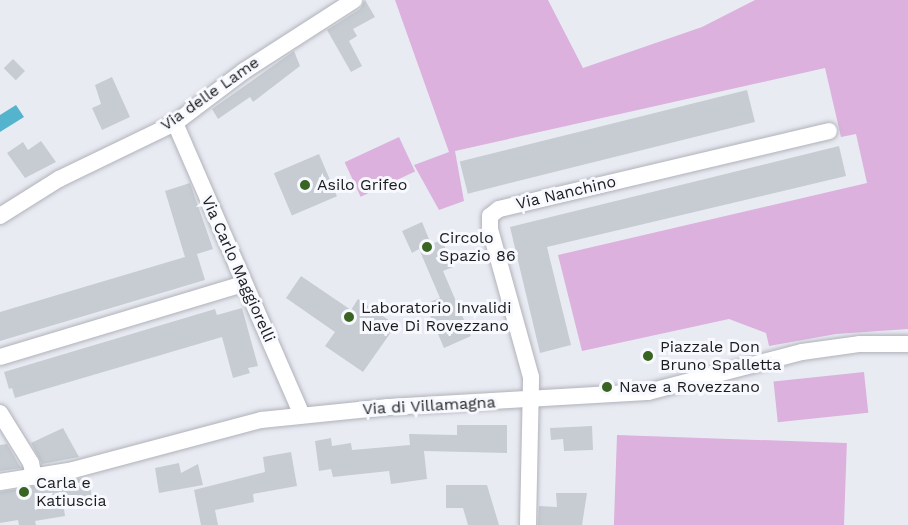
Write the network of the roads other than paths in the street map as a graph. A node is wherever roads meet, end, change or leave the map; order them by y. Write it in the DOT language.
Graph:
graph roads {
  1 [pos="354,0"];
  2 [pos="175,123"];
  3 [pos="829,131"];
  4 [pos="0,216"];
  5 [pos="243,284"];
  6 [pos="908,346"];
  7 [pos="0,357"];
  8 [pos="530,401"];
  9 [pos="0,413"];
  10 [pos="302,415"];
  11 [pos="34,477"];
  12 [pos="0,482"];
  13 [pos="528,525"];
  1 -- 2 [label="street, Via delle Lame"];
  2 -- 4 [label="street, Via delle Lame"];
  2 -- 5 [label="street, Via Carlo Maggiorelli"];
  3 -- 8 [label="street, Via Nanchino"];
  5 -- 7 [label="street"];
  5 -- 10 [label="street, Via Carlo Maggiorelli"];
  6 -- 8 [label="street, Via di Villamagna"];
  8 -- 10 [label="street, Via di Villamagna"];
  8 -- 13 [label="street"];
  9 -- 11 [label="street"];
  10 -- 11 [label="street, Via di Villamagna"];
  11 -- 12 [label="street, Via di Villamagna"];
}
